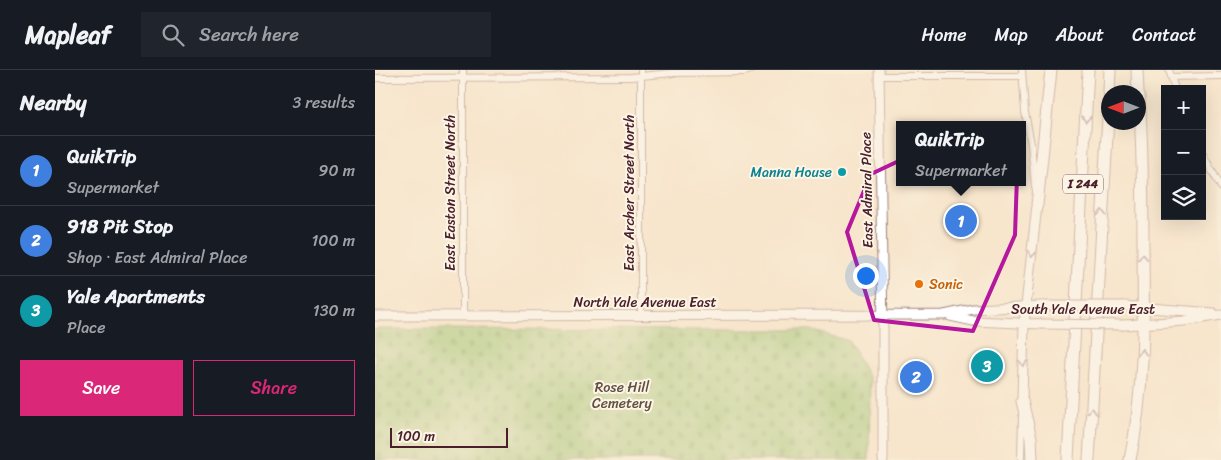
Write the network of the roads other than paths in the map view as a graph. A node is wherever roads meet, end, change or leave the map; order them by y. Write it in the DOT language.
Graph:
graph roads {
  1 [pos="463,70"];
  2 [pos="751,70"];
  3 [pos="1051,70"];
  4 [pos="1088,70"];
  5 [pos="1110,70"];
  6 [pos="1137,70"];
  7 [pos="641,73"];
  8 [pos="879,73"];
  9 [pos="1022,73"];
  10 [pos="1170,73"];
  11 [pos="576,74"];
  12 [pos="1221,76"];
  13 [pos="375,78"];
  14 [pos="463,78"];
  15 [pos="1109,85"];
  16 [pos="1138,85"];
  17 [pos="1174,85"];
  18 [pos="1107,130"];
  19 [pos="1140,130"];
  20 [pos="1206,160"];
  21 [pos="1221,186"];
  22 [pos="1037,205"];
  23 [pos="1144,306"];
  24 [pos="1026,307"];
  25 [pos="1221,314"];
  26 [pos="916,315"];
  27 [pos="945,315"];
  28 [pos="375,316"];
  29 [pos="463,316"];
  30 [pos="641,316"];
  31 [pos="883,316"];
  32 [pos="1024,324"];
  33 [pos="1143,324"];
  34 [pos="1022,401"];
  35 [pos="883,460"];
  36 [pos="1021,460"];
  37 [pos="1032,460"];
  38 [pos="1067,460"];
  39 [pos="1089,460"];
  40 [pos="1130,460"];
  1 -- 14 [label="street, East Easton Street North"];
  2 -- 7 [label="street"];
  3 -- 22 [label="highway"];
  4 -- 38 [label="highway, I 244, one-way"];
  5 -- 15 [label="highway"];
  6 -- 16 [label="highway"];
  7 -- 11 [label="street"];
  7 -- 30 [label="street, East Archer Street North"];
  8 -- 9 [label="street"];
  8 -- 31 [label="main road, East Admiral Place"];
  9 -- 22 [label="street"];
  10 -- 12 [label="street"];
  10 -- 17 [label="street"];
  11 -- 14 [label="street"];
  13 -- 14 [label="street"];
  14 -- 29 [label="street, East Easton Street North"];
  39 -- 18 [label="highway, I 244, one-way"];
  23 -- 19 [label="highway, one-way"];
  20 -- 21 [label="street"];
  22 -- 24 [label="main road, one-way"];
  23 -- 24 [label="main road, South Yale Avenue East, bridge"];
  23 -- 25 [label="main road, South Yale Avenue East"];
  23 -- 33 [label="highway"];
  24 -- 27 [label="main road, South Yale Avenue East"];
  24 -- 32 [label="main road"];
  25 -- 33 [label="main road, South Yale Avenue East"];
  26 -- 27 [label="main road, South Yale Avenue East"];
  26 -- 31 [label="main road, North Yale Avenue East"];
  27 -- 32 [label="main road, South Yale Avenue East"];
  28 -- 29 [label="main road, North Yale Avenue East"];
  29 -- 30 [label="main road, North Yale Avenue East"];
  30 -- 31 [label="main road, North Yale Avenue East"];
  31 -- 35 [label="main road, East Admiral Place"];
  32 -- 33 [label="main road, South Yale Avenue East, bridge"];
  32 -- 34 [label="main road, one-way"];
  40 -- 33 [label="highway, one-way"];
  34 -- 36 [label="street"];
  34 -- 37 [label="highway"];
}
